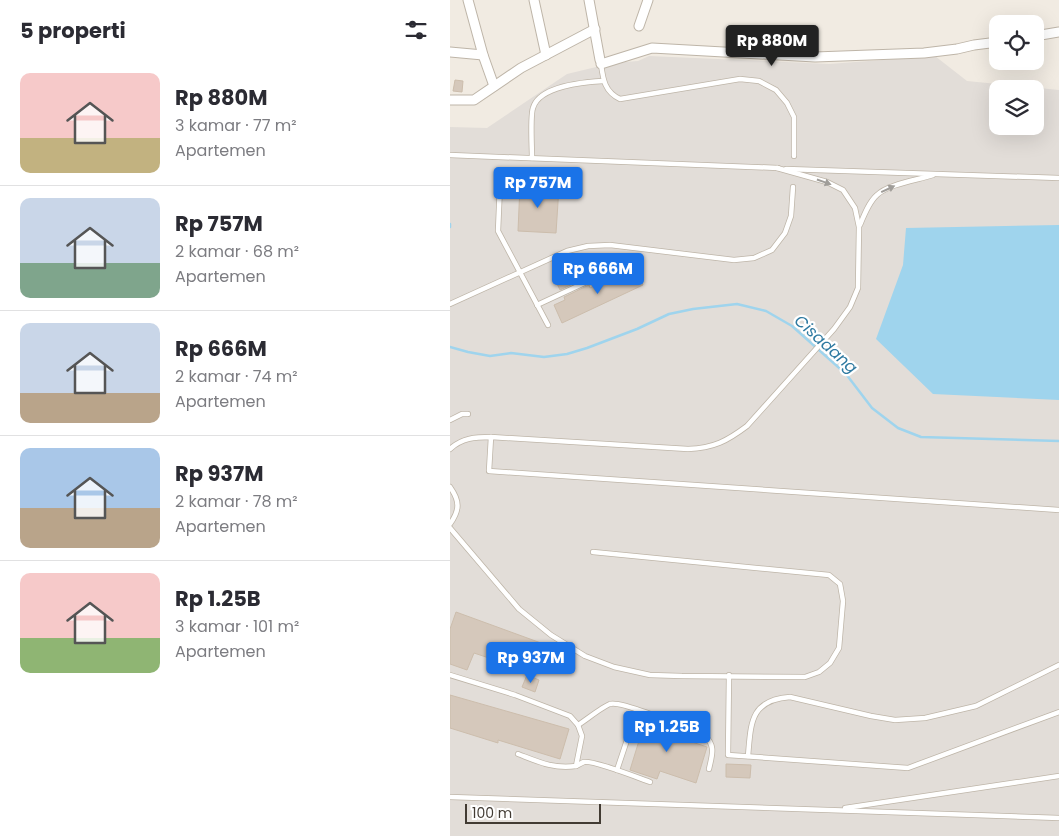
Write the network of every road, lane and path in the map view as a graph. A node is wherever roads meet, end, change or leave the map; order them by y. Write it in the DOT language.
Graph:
graph roads {
  1 [pos="468,0"];
  2 [pos="534,0"];
  3 [pos="588,0"];
  4 [pos="648,0"];
  5 [pos="639,26"];
  6 [pos="595,29"];
  7 [pos="1059,32"];
  8 [pos="1044,34"];
  9 [pos="989,43"];
  10 [pos="450,52"];
  11 [pos="483,55"];
  12 [pos="546,55"];
  13 [pos="601,62"];
  14 [pos="603,81"];
  15 [pos="494,86"];
  16 [pos="450,100"];
  17 [pos="450,155"];
  18 [pos="794,156"];
  19 [pos="532,158"];
  20 [pos="777,168"];
  21 [pos="939,174"];
  22 [pos="1059,178"];
  23 [pos="500,185"];
  24 [pos="793,187"];
  25 [pos="859,227"];
  26 [pos="621,266"];
  27 [pos="521,273"];
  28 [pos="450,304"];
  29 [pos="538,305"];
  30 [pos="548,325"];
  31 [pos="468,414"];
  32 [pos="450,420"];
  33 [pos="491,437"];
  34 [pos="450,449"];
  35 [pos="450,487"];
  36 [pos="1059,510"];
  37 [pos="450,526"];
  38 [pos="593,552"];
  39 [pos="1059,665"];
  40 [pos="450,675"];
  41 [pos="729,676"];
  42 [pos="637,710"];
  43 [pos="1059,712"];
  44 [pos="578,726"];
  45 [pos="518,754"];
  46 [pos="748,756"];
  47 [pos="576,766"];
  48 [pos="709,769"];
  49 [pos="617,770"];
  50 [pos="1059,776"];
  51 [pos="650,782"];
  52 [pos="450,797"];
  53 [pos="835,810"];
  54 [pos="1059,818"];
  1 -- 11 [label="street"];
  2 -- 12 [label="street"];
  3 -- 6 [label="street"];
  4 -- 5 [label="street"];
  6 -- 12 [label="street"];
  6 -- 13 [label="street"];
  7 -- 8 [label="street"];
  9 -- 13 [label="street"];
  10 -- 11 [label="street"];
  11 -- 15 [label="street"];
  12 -- 15 [label="street"];
  13 -- 14 [label="lane"];
  14 -- 18 [label="lane"];
  14 -- 19 [label="lane"];
  15 -- 16 [label="street"];
  17 -- 19 [label="lane"];
  19 -- 20 [label="lane"];
  20 -- 21 [label="lane"];
  20 -- 25 [label="lane, one-way"];
  21 -- 22 [label="lane"];
  25 -- 21 [label="lane, one-way"];
  23 -- 27 [label="lane"];
  24 -- 27 [label="lane"];
  25 -- 33 [label="lane"];
  26 -- 29 [label="lane"];
  27 -- 28 [label="lane"];
  27 -- 29 [label="lane"];
  29 -- 30 [label="lane"];
  31 -- 32 [label="lane"];
  33 -- 34 [label="lane"];
  33 -- 36 [label="lane"];
  35 -- 37 [label="lane"];
  37 -- 41 [label="lane"];
  38 -- 41 [label="lane"];
  39 -- 46 [label="lane"];
  40 -- 44 [label="lane"];
  41 -- 46 [label="lane"];
  42 -- 44 [label="lane"];
  42 -- 48 [label="lane"];
  42 -- 49 [label="lane"];
  43 -- 46 [label="lane"];
  44 -- 47 [label="lane"];
  45 -- 47 [label="lane"];
  47 -- 49 [label="lane"];
  49 -- 51 [label="lane"];
  50 -- 53 [label="lane"];
  52 -- 53 [label="lane"];
  53 -- 54 [label="lane"];
}
